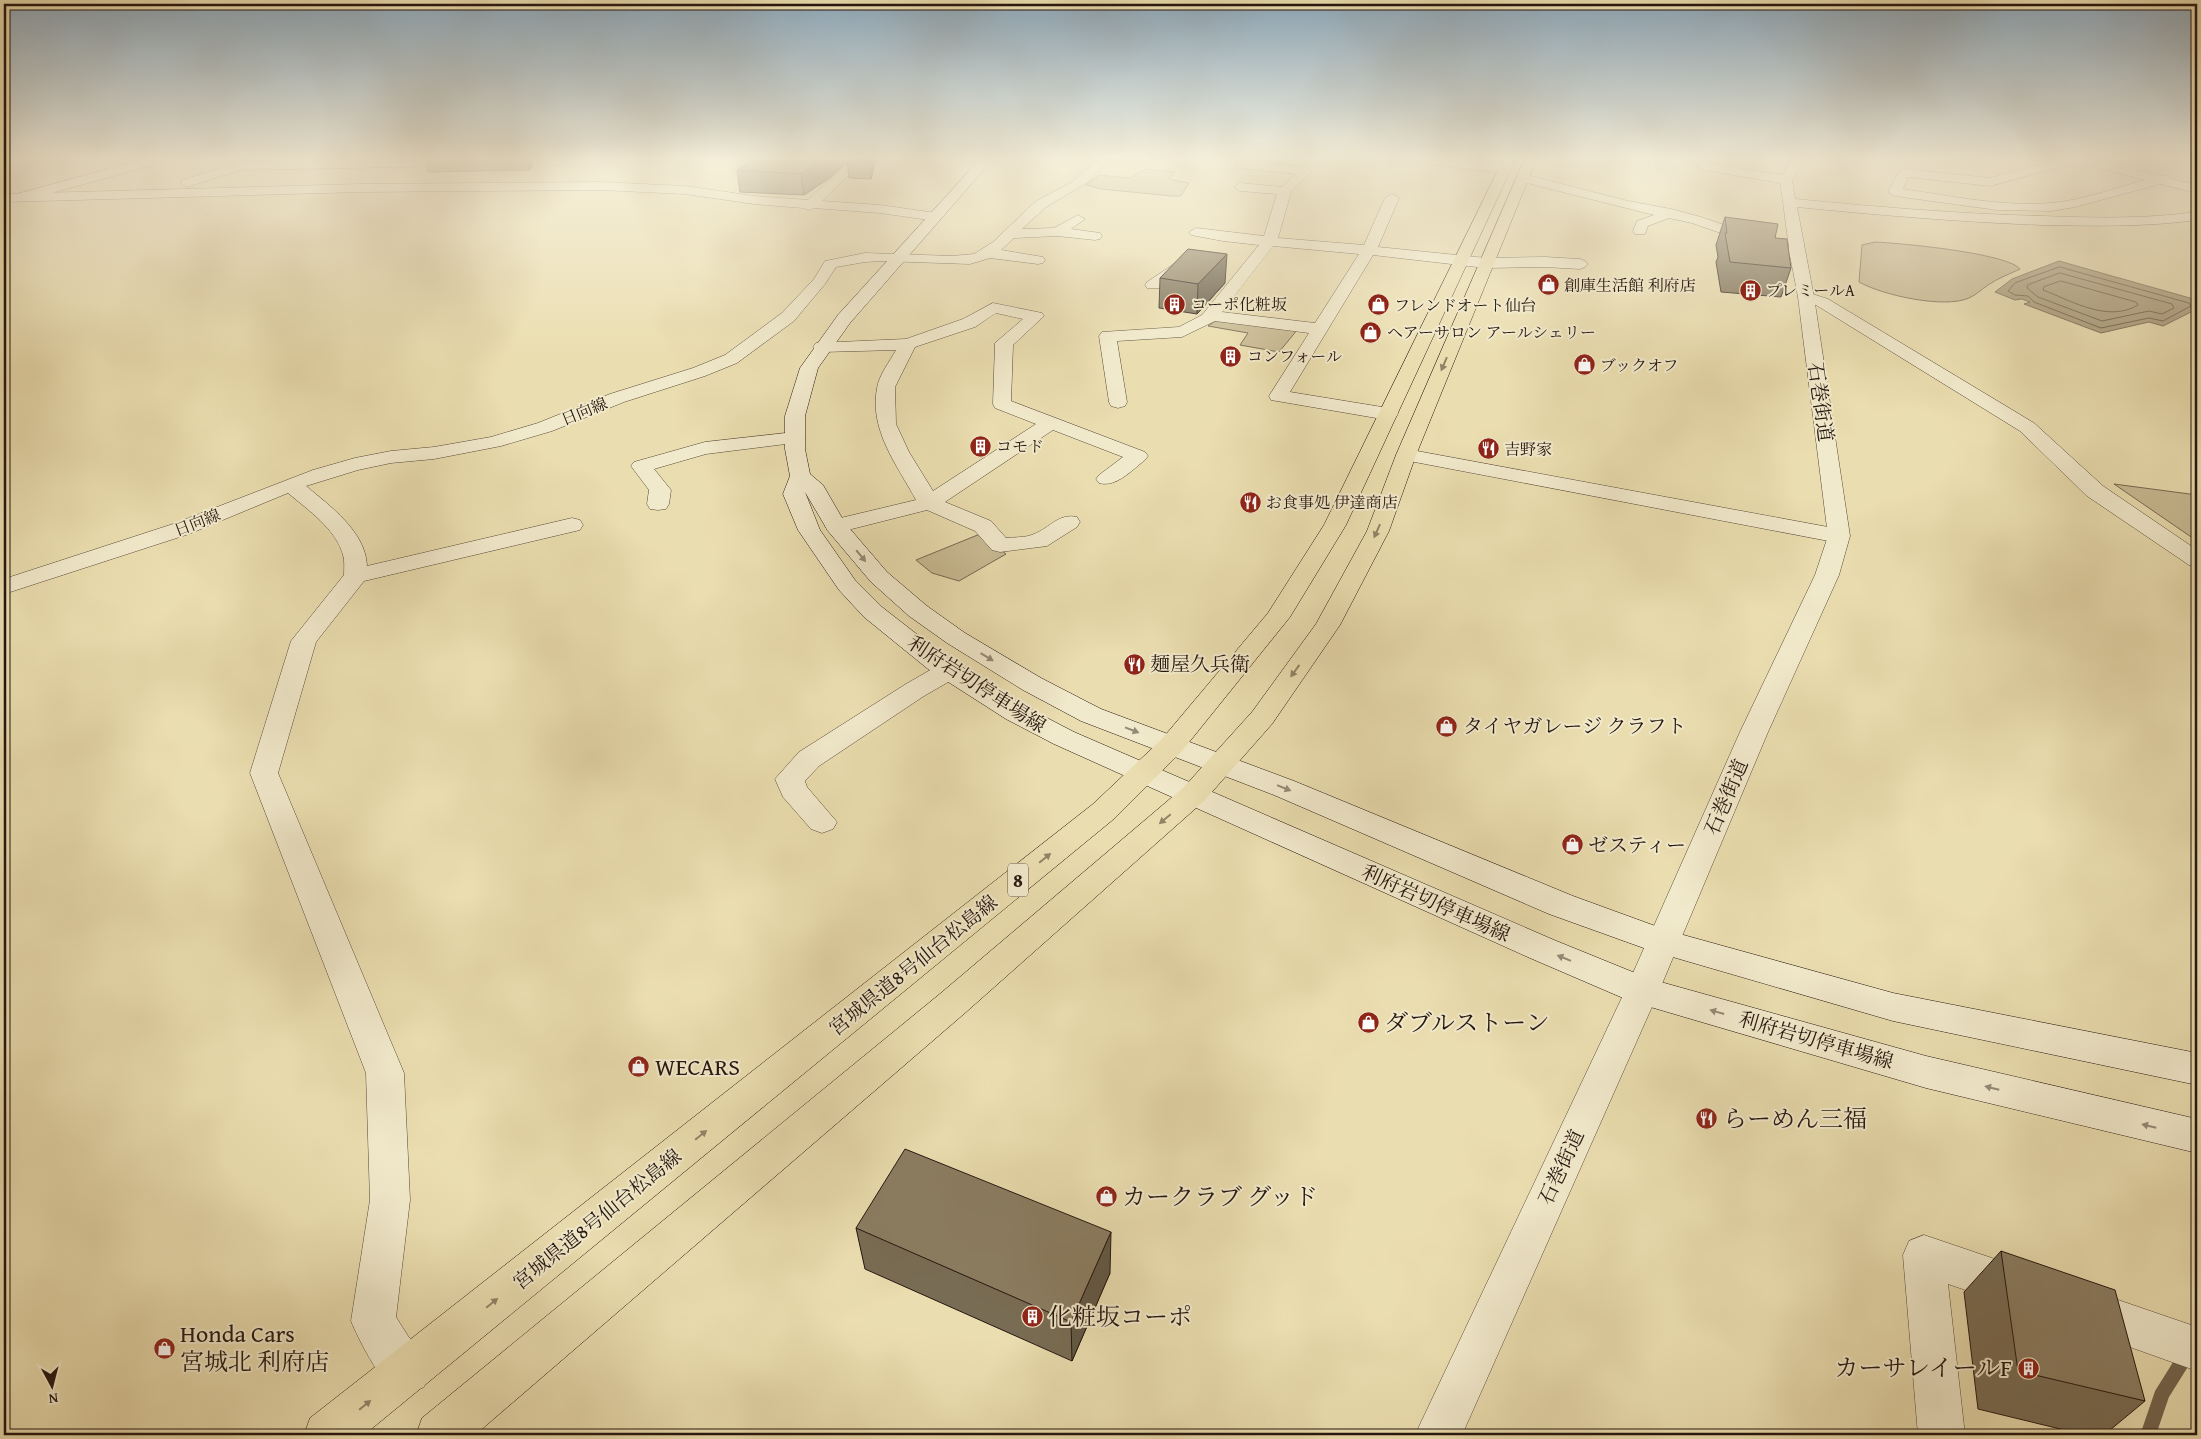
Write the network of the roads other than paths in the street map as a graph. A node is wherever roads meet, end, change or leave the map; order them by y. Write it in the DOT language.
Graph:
graph roads {
  1 [pos="929,225"];
  2 [pos="1018,225"];
  3 [pos="1069,225"];
  4 [pos="1275,225"];
  5 [pos="1379,225"];
  6 [pos="1491,225"];
  7 [pos="1642,225"];
  8 [pos="1711,225"];
  9 [pos="1795,225"];
  10 [pos="1640,231"];
  11 [pos="1058,232"];
  12 [pos="1196,232"];
  13 [pos="1008,234"];
  14 [pos="1095,236"];
  15 [pos="1223,237"];
  16 [pos="1270,240"];
  17 [pos="1368,250"];
  18 [pos="988,253"];
  19 [pos="1797,255"];
  20 [pos="901,257"];
  21 [pos="1038,260"];
  22 [pos="1474,262"];
  23 [pos="1580,264"];
  24 [pos="1153,285"];
  25 [pos="1806,297"];
  26 [pos="1211,315"];
  27 [pos="1319,329"];
  28 [pos="908,344"];
  29 [pos="822,347"];
  30 [pos="1118,402"];
  31 [pos="1388,414"];
  32 [pos="1051,423"];
  33 [pos="795,438"];
  34 [pos="1406,455"];
  35 [pos="800,476"];
  36 [pos="1106,478"];
  37 [pos="291,484"];
  38 [pos="929,503"];
  39 [pos="658,504"];
  40 [pos="1069,522"];
  41 [pos="572,525"];
  42 [pos="836,526"];
  43 [pos="1839,536"];
  44 [pos="2197,560"];
  45 [pos="356,576"];
  46 [pos="4,587"];
  47 [pos="948,671"];
  48 [pos="1172,745"];
  49 [pos="1221,764"];
  50 [pos="1146,773"];
  51 [pos="1194,794"];
  52 [pos="822,822"];
  53 [pos="1664,942"];
  54 [pos="1642,991"];
  55 [pos="2197,1070"];
  56 [pos="2197,1136"];
  57 [pos="2197,1349"];
  58 [pos="408,1371"];
  59 [pos="328,1435"];
  60 [pos="439,1435"];
  61 [pos="1438,1435"];
  62 [pos="1942,1435"];
  1 -- 20 [label="street, 利府岩切停車場線"];
  2 -- 13 [label="street, 日向線"];
  3 -- 11 [label="street"];
  4 -- 16 [label="street"];
  5 -- 17 [label="street"];
  6 -- 22 [label="main road, 宮城県道8号仙台松島線 / 8"];
  7 -- 10 [label="street"];
  8 -- 19 [label="street"];
  9 -- 19 [label="street, 石巻街道"];
  11 -- 13 [label="street"];
  11 -- 14 [label="street"];
  12 -- 15 [label="street"];
  13 -- 18 [label="street, 日向線"];
  15 -- 16 [label="street"];
  15 -- 24 [label="street"];
  16 -- 17 [label="street"];
  16 -- 26 [label="street"];
  17 -- 22 [label="street"];
  17 -- 27 [label="street"];
  18 -- 20 [label="street, 日向線"];
  18 -- 21 [label="street"];
  19 -- 25 [label="street, 石巻街道"];
  20 -- 29 [label="street, 利府岩切停車場線"];
  20 -- 37 [label="street, 日向線"];
  22 -- 23 [label="street"];
  22 -- 31 [label="main road, 宮城県道8号仙台松島線 / 8"];
  22 -- 34 [label="main road, 宮城県道8号仙台松島線 / 8, one-way"];
  25 -- 43 [label="street, 石巻街道"];
  25 -- 44 [label="street"];
  26 -- 27 [label="street"];
  26 -- 30 [label="street"];
  27 -- 31 [label="street"];
  28 -- 29 [label="street"];
  28 -- 32 [label="street"];
  28 -- 38 [label="street"];
  29 -- 33 [label="street, 利府岩切停車場線"];
  31 -- 48 [label="main road, 宮城県道8号仙台松島線 / 8"];
  32 -- 36 [label="street"];
  32 -- 38 [label="street"];
  33 -- 35 [label="street, 利府岩切停車場線"];
  33 -- 39 [label="street"];
  34 -- 43 [label="street"];
  34 -- 49 [label="main road, 宮城県道8号仙台松島線 / 8, one-way"];
  35 -- 42 [label="street, 利府岩切停車場線"];
  35 -- 47 [label="street, 利府岩切停車場線"];
  37 -- 45 [label="street"];
  37 -- 46 [label="street, 日向線"];
  38 -- 40 [label="street"];
  38 -- 42 [label="street"];
  41 -- 45 [label="street"];
  42 -- 48 [label="street, 利府岩切停車場線, one-way"];
  43 -- 53 [label="street, 石巻街道"];
  45 -- 58 [label="street"];
  47 -- 50 [label="street, 利府岩切停車場線"];
  47 -- 52 [label="street"];
  48 -- 49 [label="street, 利府岩切停車場線"];
  48 -- 50 [label="main road, 宮城県道8号仙台松島線 / 8"];
  49 -- 51 [label="main road, 宮城県道8号仙台松島線 / 8"];
  49 -- 53 [label="street, 利府岩切停車場線, one-way"];
  50 -- 51 [label="street, 利府岩切停車場線"];
  58 -- 50 [label="main road, 宮城県道8号仙台松島線 / 8, one-way"];
  54 -- 51 [label="street, 利府岩切停車場線, one-way"];
  51 -- 60 [label="main road, 宮城県道8号仙台松島線 / 8, one-way"];
  53 -- 54 [label="street, 石巻街道"];
  53 -- 55 [label="street, 利府岩切停車場線"];
  56 -- 54 [label="street, 利府岩切停車場線, one-way"];
  54 -- 61 [label="street, 石巻街道"];
  57 -- 62 [label="street"];
  59 -- 58 [label="main road, 宮城県道8号仙台松島線 / 8, one-way"];
}
